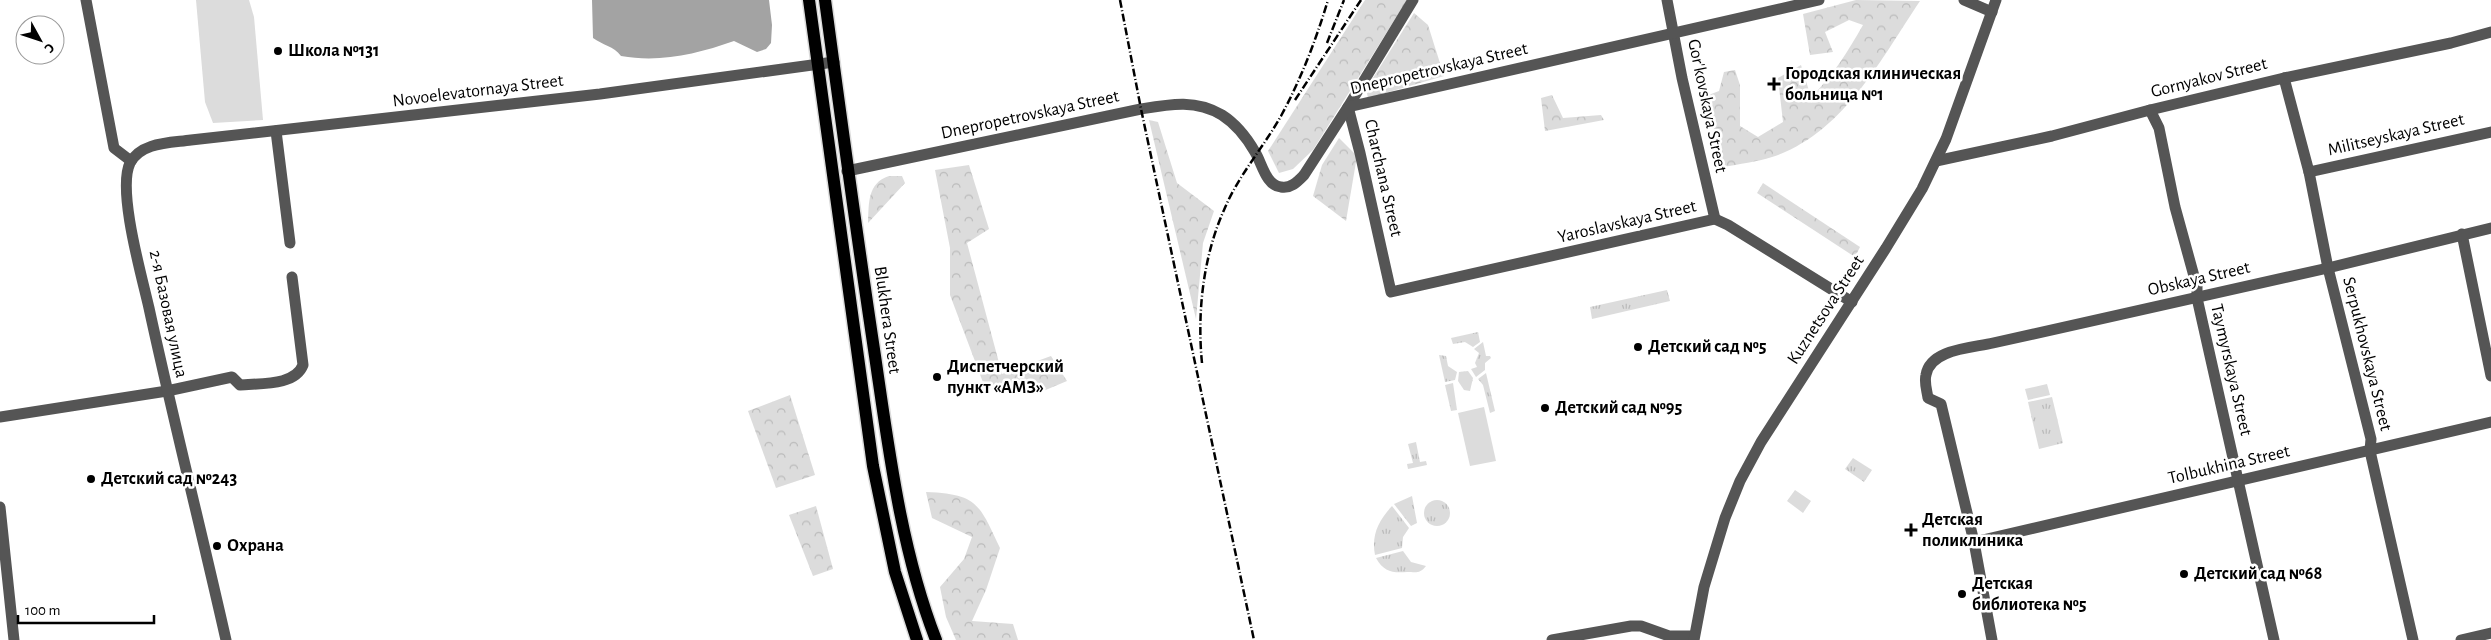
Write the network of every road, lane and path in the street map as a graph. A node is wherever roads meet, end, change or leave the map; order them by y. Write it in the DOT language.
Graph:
graph roads {
  1 [pos="86,0"];
  2 [pos="809,0"];
  3 [pos="825,0"];
  4 [pos="1413,0"];
  5 [pos="1667,0"];
  6 [pos="1819,0"];
  7 [pos="1964,0"];
  8 [pos="1996,0"];
  9 [pos="1992,12"];
  10 [pos="1673,32"];
  11 [pos="2491,32"];
  12 [pos="834,62"];
  13 [pos="816,64"];
  14 [pos="2284,78"];
  15 [pos="1348,107"];
  16 [pos="2150,110"];
  17 [pos="276,130"];
  18 [pos="2491,132"];
  19 [pos="131,161"];
  20 [pos="1936,161"];
  21 [pos="847,172"];
  22 [pos="2308,172"];
  23 [pos="834,174"];
  24 [pos="1715,219"];
  25 [pos="2491,228"];
  26 [pos="2462,234"];
  27 [pos="290,243"];
  28 [pos="2328,268"];
  29 [pos="292,277"];
  30 [pos="1390,292"];
  31 [pos="2197,298"];
  32 [pos="1852,302"];
  33 [pos="2491,376"];
  34 [pos="166,391"];
  35 [pos="0,417"];
  36 [pos="2491,422"];
  37 [pos="2370,451"];
  38 [pos="2238,481"];
  39 [pos="0,507"];
  40 [pos="1974,542"];
  41 [pos="2491,633"];
  42 [pos="1694,638"];
  43 [pos="14,640"];
  44 [pos="226,640"];
  45 [pos="917,640"];
  46 [pos="936,640"];
  47 [pos="1552,640"];
  48 [pos="1992,640"];
  49 [pos="2274,640"];
  50 [pos="2413,640"];
  51 [pos="2461,640"];
  1 -- 19 [label="street"];
  2 -- 13 [label="main road, Blukhera Street"];
  3 -- 12 [label="main road, Blukhera Street"];
  4 -- 15 [label="street, Charchana Street"];
  5 -- 10 [label="street, Gor'kovskaya Street"];
  6 -- 10 [label="street, Dnepropetrovskaya Street"];
  7 -- 9 [label="street"];
  8 -- 9 [label="street, Kuznetsova Street"];
  9 -- 20 [label="street, Kuznetsova Street"];
  10 -- 15 [label="street, Dnepropetrovskaya Street"];
  10 -- 24 [label="street, Gor'kovskaya Street"];
  11 -- 14 [label="street, Gornyakov Street"];
  12 -- 13 [label="street, Novoelevatornaya Street"];
  12 -- 21 [label="main road, Blukhera Street"];
  13 -- 17 [label="street, Novoelevatornaya Street"];
  13 -- 23 [label="main road, Blukhera Street"];
  14 -- 16 [label="street, Gornyakov Street"];
  14 -- 22 [label="street, Serpukhovskaya Street"];
  15 -- 21 [label="street, Dnepropetrovskaya Street"];
  15 -- 30 [label="street, Charchana Street"];
  16 -- 20 [label="street, Gornyakov Street"];
  16 -- 31 [label="street, Taymyrskaya Street"];
  17 -- 19 [label="street, Novoelevatornaya Street"];
  17 -- 27 [label="street"];
  18 -- 22 [label="street, Militseyskaya Street"];
  19 -- 34 [label="street, 2-я Базовая улица"];
  20 -- 32 [label="street, Kuznetsova Street"];
  21 -- 23 [label="main road"];
  21 -- 46 [label="main road, Blukhera Street"];
  22 -- 28 [label="street, Serpukhovskaya Street"];
  23 -- 45 [label="main road, Blukhera Street"];
  24 -- 30 [label="street, Yaroslavskaya Street"];
  24 -- 32 [label="street, Yaroslavskaya Street"];
  25 -- 26 [label="street, Obskaya Street"];
  26 -- 28 [label="street, Obskaya Street"];
  26 -- 33 [label="street"];
  28 -- 31 [label="street, Obskaya Street"];
  28 -- 37 [label="street, Serpukhovskaya Street"];
  29 -- 34 [label="street"];
  31 -- 38 [label="street, Taymyrskaya Street"];
  31 -- 40 [label="street, Obskaya Street"];
  32 -- 42 [label="street, Kuznetsova Street"];
  34 -- 35 [label="street"];
  34 -- 44 [label="street, 2-я Базовая улица"];
  36 -- 37 [label="street, Tolbukhina Street"];
  37 -- 38 [label="street, Tolbukhina Street"];
  37 -- 50 [label="street, Serpukhovskaya Street"];
  38 -- 40 [label="street, Tolbukhina Street"];
  38 -- 49 [label="street, Taymyrskaya Street"];
  39 -- 43 [label="street"];
  40 -- 48 [label="street"];
  41 -- 51 [label="street"];
  42 -- 47 [label="street"];
}
